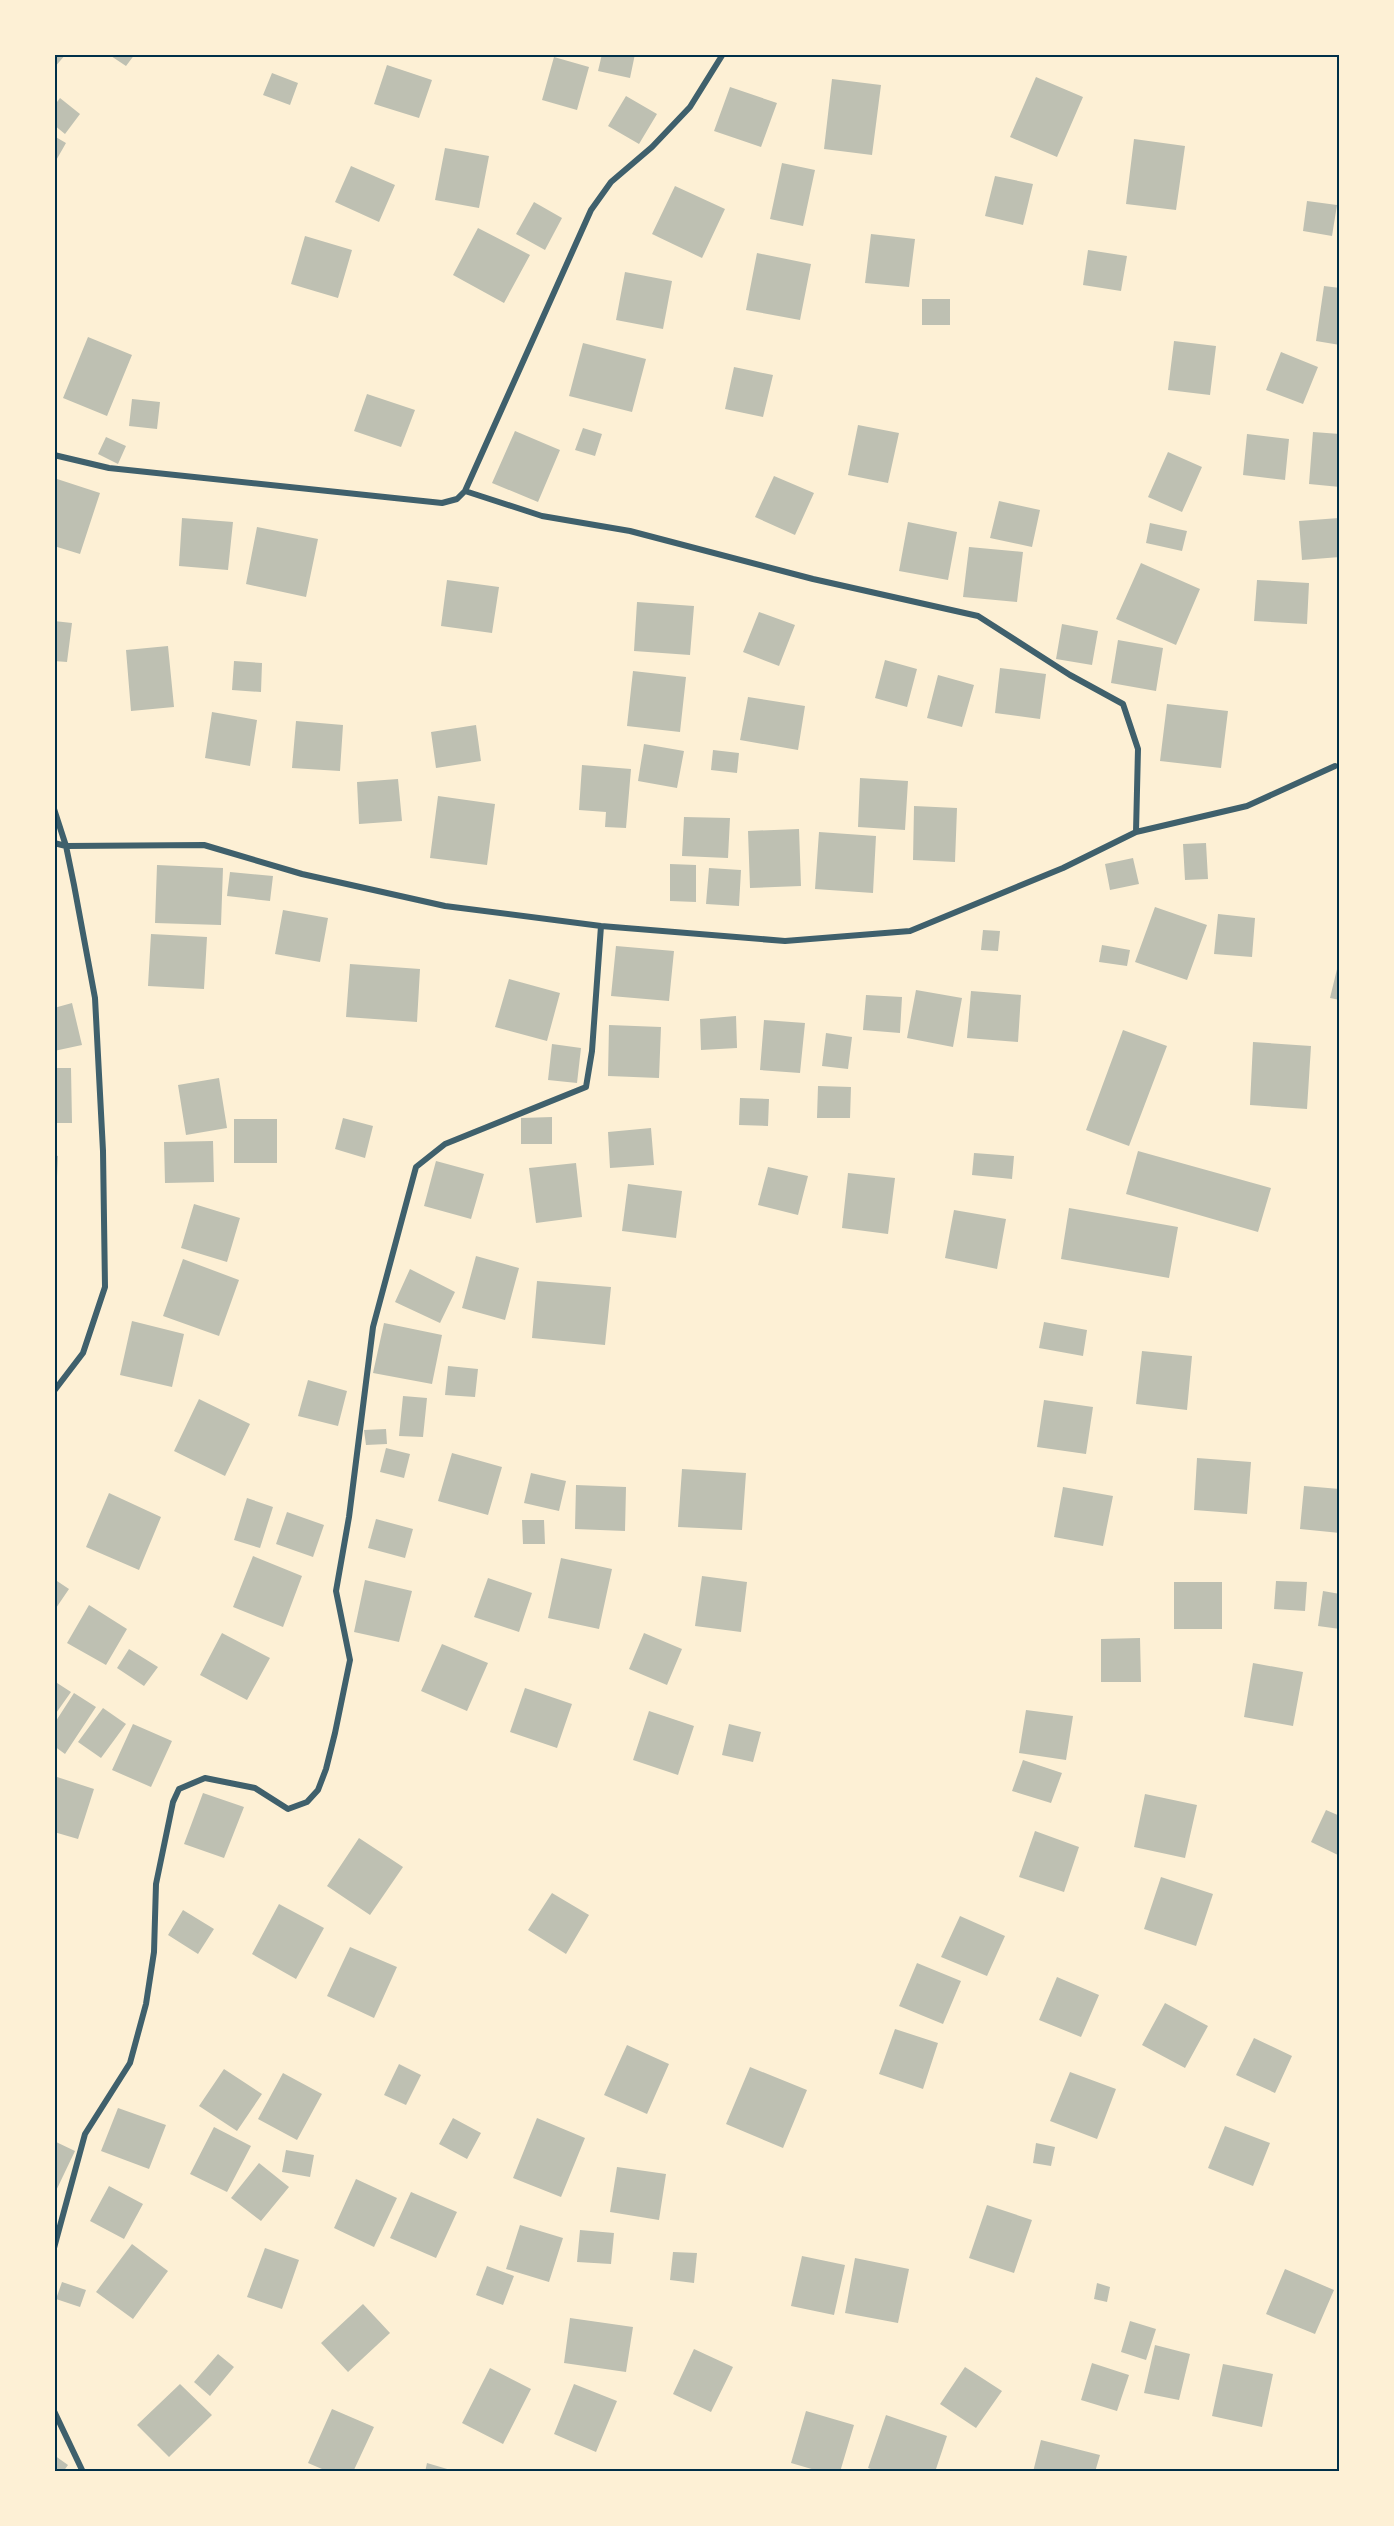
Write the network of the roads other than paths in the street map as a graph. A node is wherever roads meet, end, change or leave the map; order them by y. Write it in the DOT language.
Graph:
graph roads {
  1 [pos="723,54"];
  2 [pos="54,455"];
  3 [pos="465,491"];
  4 [pos="1335,766"];
  5 [pos="54,809"];
  6 [pos="1136,832"];
  7 [pos="54,843"];
  8 [pos="66,846"];
  9 [pos="602,926"];
  10 [pos="54,1391"];
  11 [pos="54,2248"];
  12 [pos="54,2412"];
  13 [pos="83,2472"];
  1 -- 3 [label="street"];
  2 -- 3 [label="street"];
  3 -- 6 [label="street"];
  4 -- 6 [label="street"];
  5 -- 8 [label="street"];
  6 -- 9 [label="street"];
  7 -- 8 [label="street"];
  8 -- 9 [label="street"];
  8 -- 10 [label="street"];
  9 -- 11 [label="street"];
  12 -- 13 [label="street"];
}
